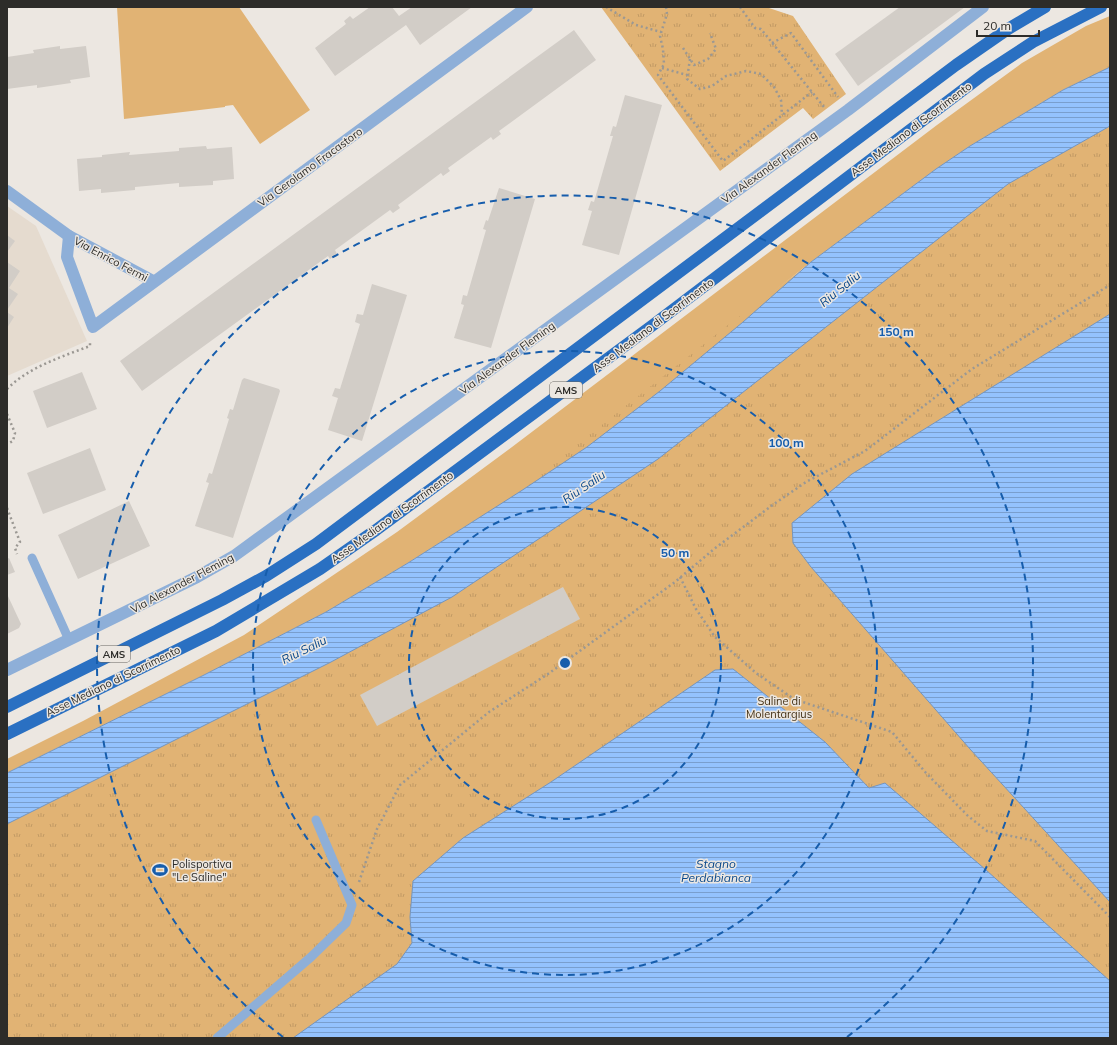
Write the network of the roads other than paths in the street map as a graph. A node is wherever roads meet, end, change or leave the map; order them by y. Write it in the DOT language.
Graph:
graph roads {
  1 [pos="527,7"];
  2 [pos="983,7"];
  3 [pos="1045,7"];
  4 [pos="1101,7"];
  5 [pos="7,191"];
  6 [pos="69,236"];
  7 [pos="154,282"];
  8 [pos="93,327"];
  9 [pos="32,558"];
  10 [pos="69,640"];
  11 [pos="7,670"];
  12 [pos="7,707"];
  13 [pos="7,734"];
  14 [pos="316,820"];
  15 [pos="217,1038"];
  1 -- 7 [label="street, Via Gerolamo Fracastoro"];
  2 -- 10 [label="street, Via Alexander Fleming"];
  3 -- 12 [label="highway, Asse Mediano di Scorrimento / AMS"];
  4 -- 13 [label="highway, Asse Mediano di Scorrimento / AMS"];
  5 -- 6 [label="street, Via Enrico Fermi"];
  6 -- 7 [label="street, Via Enrico Fermi"];
  6 -- 8 [label="street, Via Enrico Fermi"];
  7 -- 8 [label="street, Via Gerolamo Fracastoro"];
  9 -- 10 [label="lane"];
  10 -- 11 [label="street, Via Alexander Fleming"];
  14 -- 15 [label="lane"];
}
